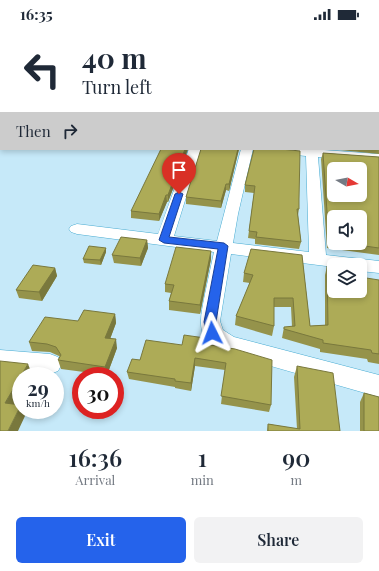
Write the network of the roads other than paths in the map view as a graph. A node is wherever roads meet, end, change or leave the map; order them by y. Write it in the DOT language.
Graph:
graph roads {
  1 [pos="195,150"];
  2 [pos="246,150"];
  3 [pos="277,150"];
  4 [pos="312,153"];
  5 [pos="379,158"];
  6 [pos="77,229"];
  7 [pos="164,240"];
  8 [pos="224,246"];
  9 [pos="318,259"];
  10 [pos="379,267"];
  11 [pos="0,360"];
  12 [pos="50,364"];
  13 [pos="379,386"];
  1 -- 7 [label="street"];
  2 -- 8 [label="street"];
  3 -- 4 [label="street"];
  4 -- 5 [label="street"];
  4 -- 9 [label="street"];
  6 -- 7 [label="street"];
  7 -- 8 [label="street"];
  8 -- 9 [label="street"];
  8 -- 13 [label="street"];
  9 -- 10 [label="street"];
  11 -- 12 [label="street"];
}
